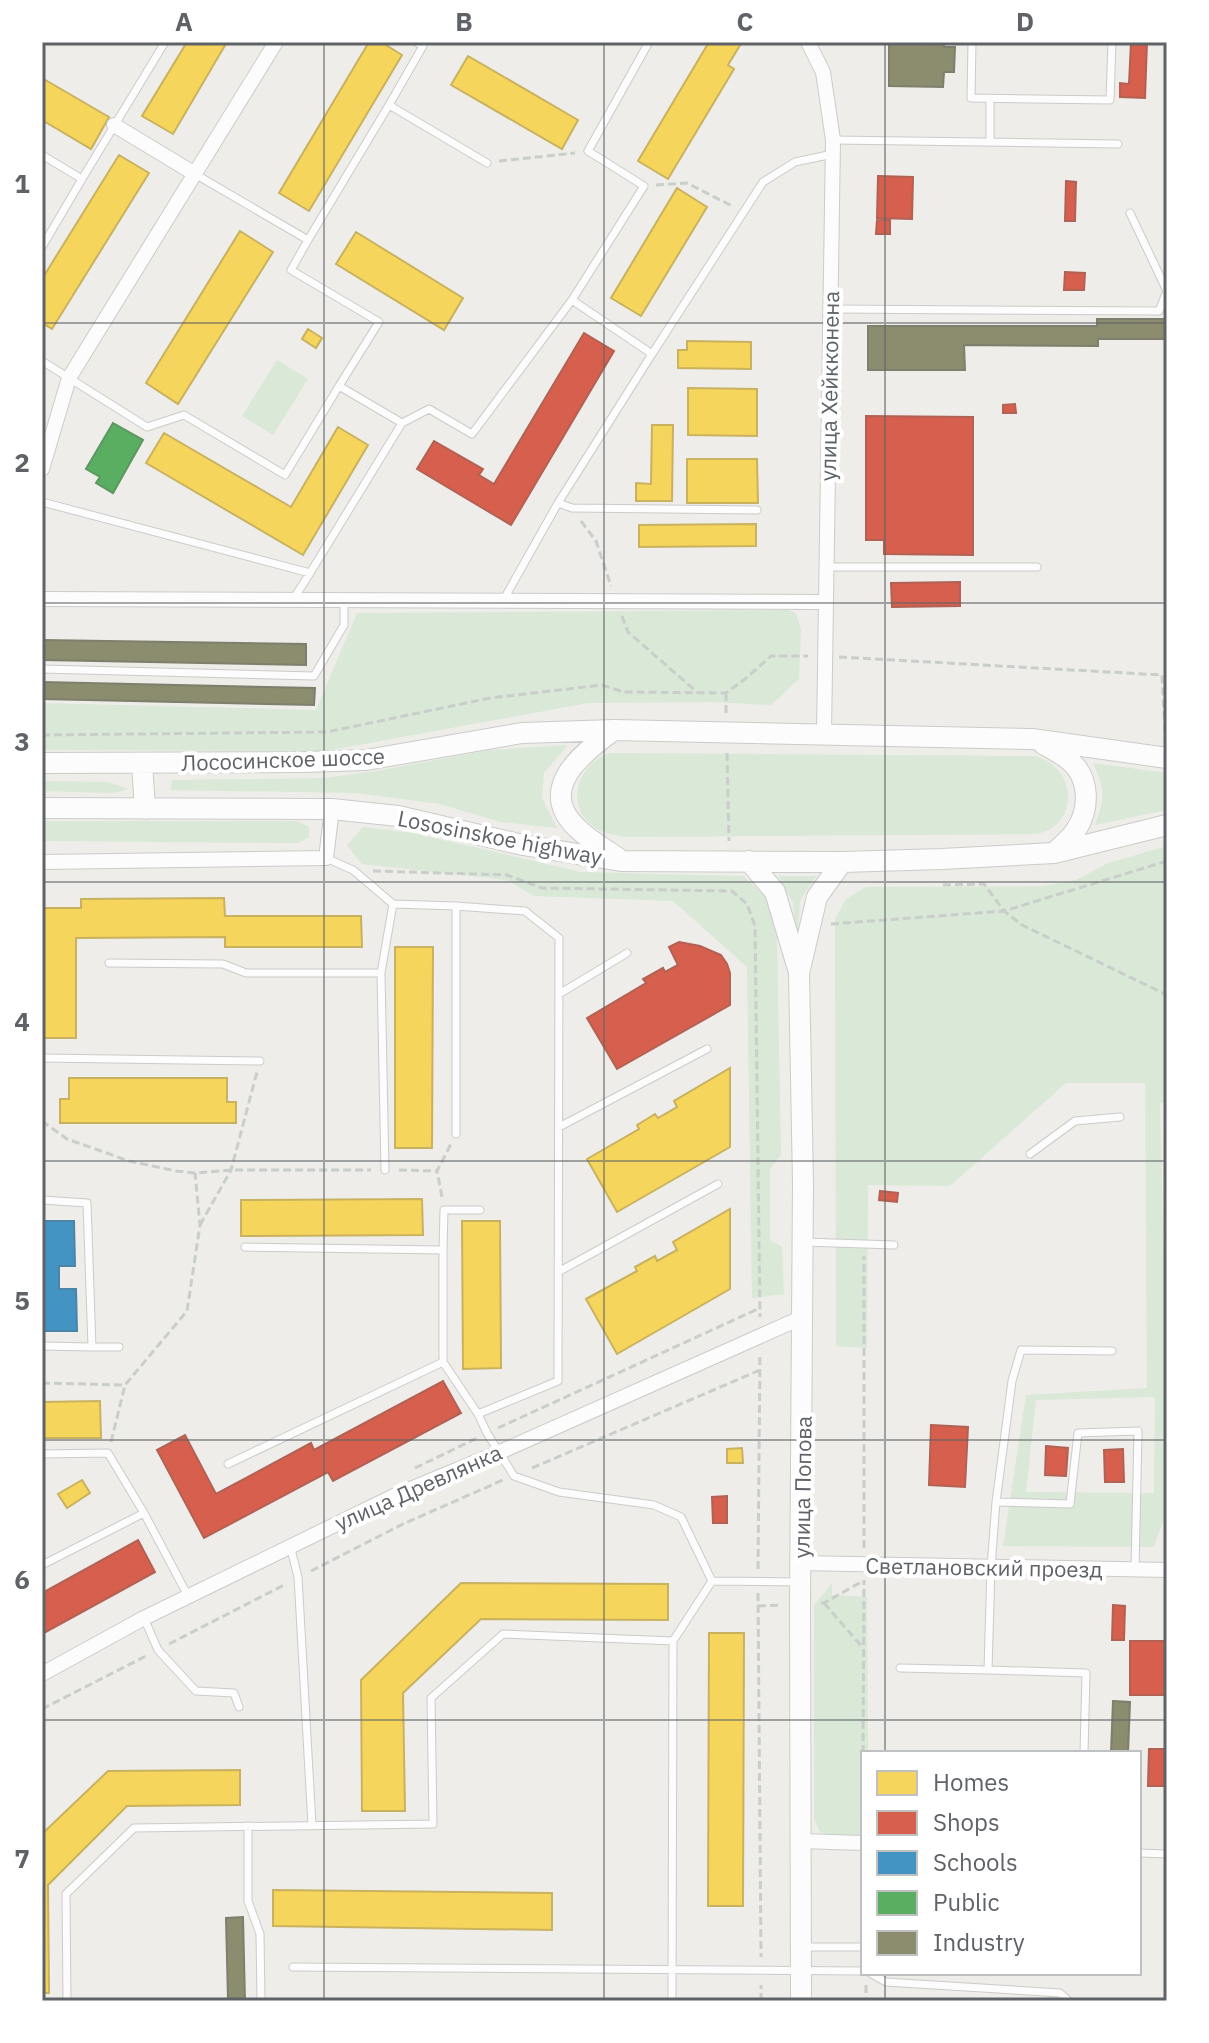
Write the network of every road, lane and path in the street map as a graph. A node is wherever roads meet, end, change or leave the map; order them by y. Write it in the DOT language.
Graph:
graph roads {
  1 [pos="165,42"];
  2 [pos="276,42"];
  3 [pos="649,42"];
  4 [pos="808,42"];
  5 [pos="972,42"];
  6 [pos="1112,42"];
  7 [pos="422,43"];
  8 [pos="990,99"];
  9 [pos="389,105"];
  10 [pos="114,125"];
  11 [pos="990,142"];
  12 [pos="1118,144"];
  13 [pos="833,147"];
  14 [pos="588,151"];
  15 [pos="42,155"];
  16 [pos="487,163"];
  17 [pos="195,174"];
  18 [pos="82,179"];
  19 [pos="644,186"];
  20 [pos="743,211"];
  21 [pos="1130,213"];
  22 [pos="308,240"];
  23 [pos="42,247"];
  24 [pos="572,300"];
  25 [pos="831,309"];
  26 [pos="652,354"];
  27 [pos="42,361"];
  28 [pos="69,378"];
  29 [pos="339,386"];
  30 [pos="402,423"];
  31 [pos="42,469"];
  32 [pos="42,502"];
  33 [pos="558,503"];
  34 [pos="757,510"];
  35 [pos="827,567"];
  36 [pos="1037,567"];
  37 [pos="310,573"];
  38 [pos="42,599"];
  39 [pos="293,600"];
  40 [pos="344,600"];
  41 [pos="503,601"];
  42 [pos="826,602"];
  43 [pos="825,656"];
  44 [pos="42,669"];
  45 [pos="726,693"];
  46 [pos="614,730"];
  47 [pos="726,731"];
  48 [pos="1167,732"];
  49 [pos="824,734"];
  50 [pos="42,735"];
  51 [pos="1032,739"];
  52 [pos="1167,758"];
  53 [pos="42,763"];
  54 [pos="142,763"];
  55 [pos="42,808"];
  56 [pos="145,809"];
  57 [pos="332,809"];
  58 [pos="1167,825"];
  59 [pos="1054,853"];
  60 [pos="326,858"];
  61 [pos="621,861"];
  62 [pos="739,861"];
  63 [pos="1167,861"];
  64 [pos="42,862"];
  65 [pos="842,862"];
  66 [pos="353,870"];
  67 [pos="943,885"];
  68 [pos="393,904"];
  69 [pos="456,906"];
  70 [pos="1004,911"];
  71 [pos="840,923"];
  72 [pos="627,953"];
  73 [pos="109,963"];
  74 [pos="381,973"];
  75 [pos="799,973"];
  76 [pos="559,994"];
  77 [pos="1167,995"];
  78 [pos="707,1049"];
  79 [pos="42,1058"];
  80 [pos="260,1061"];
  81 [pos="1120,1117"];
  82 [pos="42,1121"];
  83 [pos="559,1127"];
  84 [pos="456,1134"];
  85 [pos="1030,1154"];
  86 [pos="231,1170"];
  87 [pos="385,1170"];
  88 [pos="437,1171"];
  89 [pos="195,1173"];
  90 [pos="718,1184"];
  91 [pos="42,1200"];
  92 [pos="444,1210"];
  93 [pos="480,1210"];
  94 [pos="200,1225"];
  95 [pos="803,1242"];
  96 [pos="864,1244"];
  97 [pos="894,1245"];
  98 [pos="245,1247"];
  99 [pos="443,1250"];
  100 [pos="558,1272"];
  101 [pos="803,1317"];
  102 [pos="42,1346"];
  103 [pos="92,1347"];
  104 [pos="119,1347"];
  105 [pos="1112,1351"];
  106 [pos="443,1362"];
  107 [pos="760,1370"];
  108 [pos="42,1383"];
  109 [pos="125,1385"];
  110 [pos="478,1414"];
  111 [pos="487,1433"];
  112 [pos="500,1452"];
  113 [pos="108,1453"];
  114 [pos="42,1454"];
  115 [pos="228,1464"];
  116 [pos="996,1502"];
  117 [pos="144,1513"];
  118 [pos="290,1545"];
  119 [pos="42,1565"];
  120 [pos="864,1565"];
  121 [pos="991,1567"];
  122 [pos="1135,1570"];
  123 [pos="1167,1570"];
  124 [pos="800,1573"];
  125 [pos="712,1581"];
  126 [pos="758,1582"];
  127 [pos="188,1596"];
  128 [pos="824,1603"];
  129 [pos="144,1618"];
  130 [pos="673,1641"];
  131 [pos="863,1648"];
  132 [pos="900,1668"];
  133 [pos="988,1670"];
  134 [pos="42,1674"];
  135 [pos="239,1707"];
  136 [pos="863,1751"];
  137 [pos="1084,1751"];
  138 [pos="312,1825"];
  139 [pos="248,1826"];
  140 [pos="800,1841"];
  141 [pos="861,1843"];
  142 [pos="1141,1853"];
  143 [pos="1167,1854"];
  144 [pos="801,1947"];
  145 [pos="861,1947"];
  146 [pos="293,1967"];
  147 [pos="673,1969"];
  148 [pos="761,1969"];
  149 [pos="801,1969"];
  150 [pos="861,1971"];
  151 [pos="874,1975"];
  152 [pos="67,2001"];
  153 [pos="261,2001"];
  154 [pos="672,2001"];
  155 [pos="761,2001"];
  156 [pos="801,2001"];
  157 [pos="1069,2001"];
  1 -- 10 [label="lane"];
  2 -- 17 [label="street"];
  3 -- 14 [label="lane"];
  4 -- 13 [label="street, улица Хейкконена"];
  5 -- 8 [label="lane"];
  6 -- 8 [label="lane"];
  7 -- 9 [label="lane"];
  8 -- 11 [label="lane"];
  9 -- 16 [label="lane"];
  9 -- 22 [label="lane"];
  10 -- 17 [label="street"];
  10 -- 18 [label="lane"];
  11 -- 12 [label="lane"];
  11 -- 13 [label="lane"];
  13 -- 20 [label="lane"];
  13 -- 25 [label="street, улица Хейкконена"];
  14 -- 16 [label="path"];
  14 -- 19 [label="lane"];
  15 -- 18 [label="lane"];
  17 -- 22 [label="lane"];
  17 -- 28 [label="street"];
  18 -- 23 [label="lane"];
  19 -- 20 [label="path"];
  19 -- 24 [label="lane"];
  20 -- 26 [label="lane"];
  21 -- 25 [label="lane"];
  22 -- 29 [label="lane"];
  24 -- 26 [label="lane"];
  24 -- 30 [label="lane"];
  25 -- 35 [label="street, улица Хейкконена"];
  26 -- 33 [label="lane"];
  27 -- 28 [label="lane"];
  28 -- 29 [label="lane"];
  28 -- 31 [label="street"];
  29 -- 30 [label="lane"];
  30 -- 37 [label="lane"];
  32 -- 37 [label="lane"];
  33 -- 34 [label="lane"];
  33 -- 41 [label="lane"];
  35 -- 36 [label="lane"];
  35 -- 42 [label="street, улица Хейкконена"];
  37 -- 39 [label="lane"];
  38 -- 39 [label="street"];
  39 -- 40 [label="street"];
  40 -- 41 [label="street"];
  40 -- 44 [label="lane"];
  41 -- 42 [label="street"];
  42 -- 43 [label="street, улица Хейкконена"];
  43 -- 45 [label="path"];
  43 -- 48 [label="path"];
  43 -- 49 [label="street, улица Хейкконена"];
  45 -- 47 [label="path"];
  45 -- 50 [label="path"];
  46 -- 47 [label="street"];
  46 -- 54 [label="street"];
  46 -- 61 [label="street"];
  47 -- 49 [label="street"];
  47 -- 62 [label="path"];
  49 -- 51 [label="street"];
  51 -- 52 [label="street"];
  51 -- 59 [label="street"];
  53 -- 54 [label="street"];
  54 -- 56 [label="street"];
  55 -- 56 [label="street, Lososinskoe highway"];
  56 -- 57 [label="street, Lososinskoe highway"];
  57 -- 60 [label="street"];
  57 -- 61 [label="street, Lososinskoe highway"];
  58 -- 59 [label="street"];
  59 -- 65 [label="street, Lososinskoe highway"];
  60 -- 64 [label="street"];
  60 -- 66 [label="lane"];
  61 -- 62 [label="street, Lososinskoe highway"];
  62 -- 65 [label="street, Lososinskoe highway"];
  62 -- 75 [label="street, улица Попова"];
  63 -- 70 [label="path"];
  65 -- 75 [label="street, улица Попова"];
  66 -- 68 [label="lane"];
  66 -- 111 [label="path"];
  67 -- 70 [label="path"];
  68 -- 69 [label="lane"];
  68 -- 74 [label="lane"];
  69 -- 76 [label="lane"];
  69 -- 84 [label="lane"];
  70 -- 71 [label="path"];
  70 -- 77 [label="path"];
  72 -- 76 [label="lane"];
  73 -- 74 [label="lane"];
  74 -- 87 [label="lane"];
  75 -- 95 [label="street, улица Попова"];
  76 -- 83 [label="lane"];
  78 -- 83 [label="lane"];
  79 -- 80 [label="lane"];
  80 -- 86 [label="path"];
  81 -- 85 [label="lane"];
  82 -- 89 [label="path"];
  83 -- 100 [label="lane"];
  84 -- 88 [label="path"];
  86 -- 87 [label="path"];
  86 -- 89 [label="path"];
  86 -- 94 [label="path"];
  87 -- 88 [label="path"];
  88 -- 92 [label="path"];
  89 -- 94 [label="path"];
  90 -- 100 [label="lane"];
  91 -- 103 [label="lane"];
  92 -- 93 [label="lane"];
  92 -- 99 [label="lane"];
  94 -- 109 [label="path"];
  95 -- 96 [label="lane"];
  95 -- 101 [label="street, улица Попова"];
  96 -- 97 [label="lane"];
  96 -- 120 [label="path"];
  98 -- 99 [label="lane"];
  99 -- 106 [label="lane"];
  100 -- 110 [label="lane"];
  101 -- 112 [label="street, улица Древлянка"];
  101 -- 124 [label="street, улица Попова"];
  102 -- 103 [label="lane"];
  103 -- 104 [label="lane"];
  105 -- 116 [label="lane"];
  106 -- 110 [label="lane"];
  106 -- 115 [label="lane"];
  107 -- 126 [label="path"];
  108 -- 109 [label="path"];
  109 -- 113 [label="path"];
  110 -- 111 [label="lane"];
  111 -- 112 [label="lane"];
  112 -- 118 [label="street, улица Древлянка"];
  112 -- 125 [label="lane"];
  113 -- 114 [label="lane"];
  113 -- 117 [label="lane"];
  116 -- 121 [label="lane"];
  116 -- 122 [label="lane"];
  117 -- 119 [label="lane"];
  117 -- 127 [label="lane"];
  118 -- 127 [label="street, улица Древлянка"];
  118 -- 138 [label="lane"];
  120 -- 121 [label="street, Светлановский проезд"];
  120 -- 124 [label="street, Светлановский проезд"];
  120 -- 131 [label="path"];
  121 -- 122 [label="street, Светлановский проезд"];
  121 -- 133 [label="lane"];
  122 -- 123 [label="street, Светлановский проезд"];
  124 -- 126 [label="lane"];
  124 -- 140 [label="street, улица Попова"];
  125 -- 126 [label="lane"];
  125 -- 130 [label="lane"];
  126 -- 148 [label="path"];
  127 -- 129 [label="street, улица Древлянка"];
  128 -- 131 [label="path"];
  129 -- 134 [label="street, улица Древлянка"];
  129 -- 135 [label="lane"];
  130 -- 138 [label="lane"];
  130 -- 147 [label="lane"];
  131 -- 136 [label="path"];
  132 -- 133 [label="lane"];
  133 -- 137 [label="lane"];
  138 -- 139 [label="lane"];
  139 -- 152 [label="lane"];
  139 -- 153 [label="lane"];
  140 -- 141 [label="street"];
  140 -- 144 [label="street, улица Попова"];
  142 -- 143 [label="lane"];
  144 -- 145 [label="lane"];
  144 -- 149 [label="street, улица Попова"];
  146 -- 147 [label="lane"];
  147 -- 148 [label="lane"];
  147 -- 154 [label="lane"];
  148 -- 149 [label="lane"];
  148 -- 155 [label="path"];
  149 -- 150 [label="lane"];
  149 -- 156 [label="street, улица Попова"];
  151 -- 157 [label="lane"];
}
